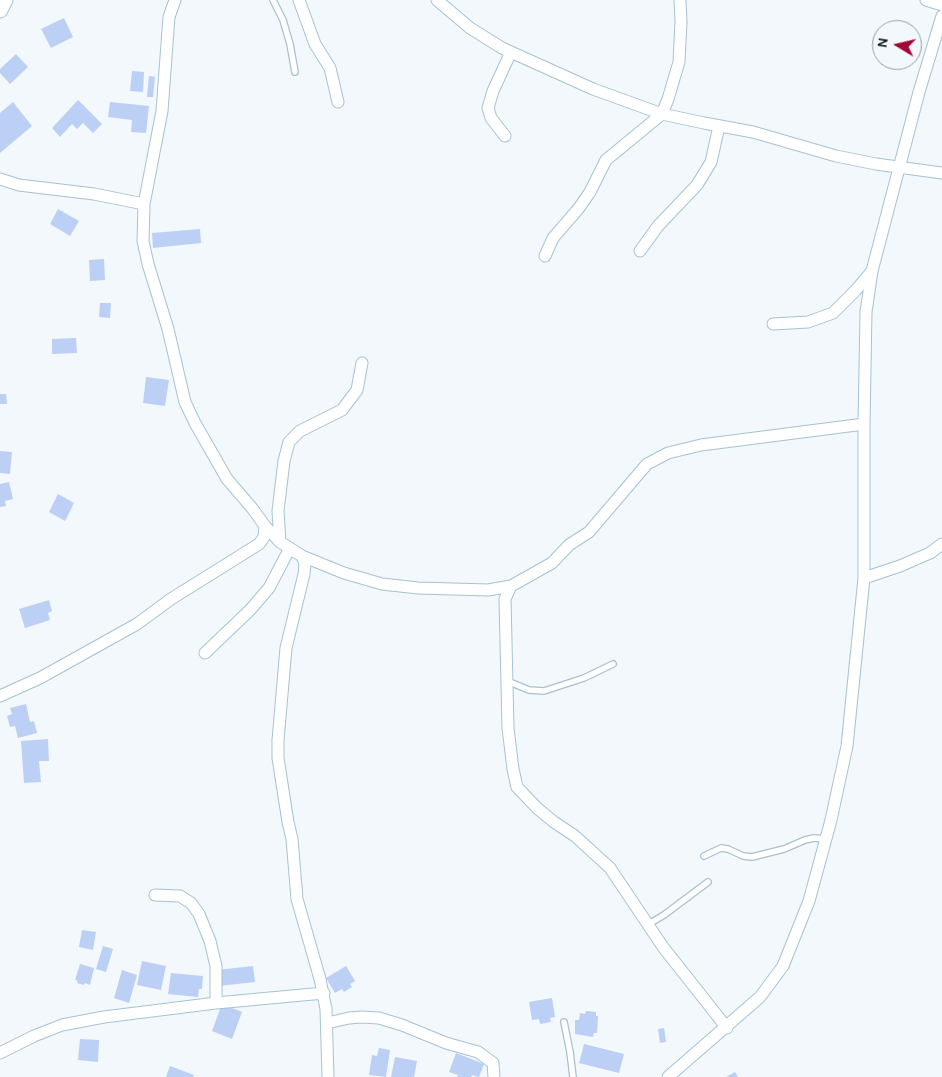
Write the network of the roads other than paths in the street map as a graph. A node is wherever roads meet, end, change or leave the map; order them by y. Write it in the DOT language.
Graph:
graph roads {
  1 [pos="5,0"];
  2 [pos="175,0"];
  3 [pos="273,0"];
  4 [pos="299,0"];
  5 [pos="437,0"];
  6 [pos="680,0"];
  7 [pos="926,0"];
  8 [pos="942,6"];
  9 [pos="0,10"];
  10 [pos="942,16"];
  11 [pos="511,52"];
  12 [pos="295,72"];
  13 [pos="338,102"];
  14 [pos="662,114"];
  15 [pos="719,126"];
  16 [pos="505,136"];
  17 [pos="899,167"];
  18 [pos="942,173"];
  19 [pos="0,179"];
  20 [pos="144,204"];
  21 [pos="640,251"];
  22 [pos="545,256"];
  23 [pos="872,271"];
  24 [pos="773,324"];
  25 [pos="362,363"];
  26 [pos="864,424"];
  27 [pos="265,526"];
  28 [pos="942,544"];
  29 [pos="285,545"];
  30 [pos="302,556"];
  31 [pos="864,578"];
  32 [pos="511,586"];
  33 [pos="205,653"];
  34 [pos="613,664"];
  35 [pos="507,680"];
  36 [pos="0,696"];
  37 [pos="826,839"];
  38 [pos="704,856"];
  39 [pos="708,882"];
  40 [pos="156,894"];
  41 [pos="647,924"];
  42 [pos="324,993"];
  43 [pos="216,1003"];
  44 [pos="564,1022"];
  45 [pos="327,1023"];
  46 [pos="727,1028"];
  47 [pos="0,1053"];
  48 [pos="328,1077"];
  49 [pos="494,1077"];
  50 [pos="573,1077"];
  51 [pos="668,1077"];
  1 -- 9 [label="main road"];
  2 -- 20 [label="street"];
  3 -- 12 [label="lane"];
  4 -- 13 [label="street"];
  5 -- 11 [label="street"];
  6 -- 14 [label="street"];
  7 -- 8 [label="street"];
  10 -- 17 [label="street"];
  11 -- 14 [label="street"];
  11 -- 16 [label="street"];
  14 -- 15 [label="street"];
  14 -- 22 [label="street"];
  15 -- 17 [label="street"];
  15 -- 21 [label="street"];
  17 -- 18 [label="street"];
  17 -- 23 [label="street"];
  19 -- 20 [label="street"];
  20 -- 27 [label="street"];
  23 -- 24 [label="street"];
  23 -- 26 [label="street"];
  25 -- 29 [label="street"];
  26 -- 31 [label="street"];
  26 -- 32 [label="street"];
  27 -- 29 [label="street"];
  27 -- 36 [label="street"];
  28 -- 31 [label="street"];
  29 -- 30 [label="street"];
  29 -- 33 [label="street"];
  30 -- 32 [label="street"];
  30 -- 42 [label="street"];
  31 -- 37 [label="street"];
  32 -- 35 [label="street"];
  34 -- 35 [label="lane"];
  35 -- 41 [label="street"];
  37 -- 38 [label="lane"];
  37 -- 46 [label="street"];
  39 -- 41 [label="lane"];
  40 -- 43 [label="street"];
  41 -- 46 [label="street"];
  42 -- 43 [label="street"];
  42 -- 45 [label="street"];
  43 -- 47 [label="street"];
  44 -- 50 [label="lane"];
  45 -- 48 [label="street"];
  45 -- 49 [label="street"];
  46 -- 51 [label="street"];
}
